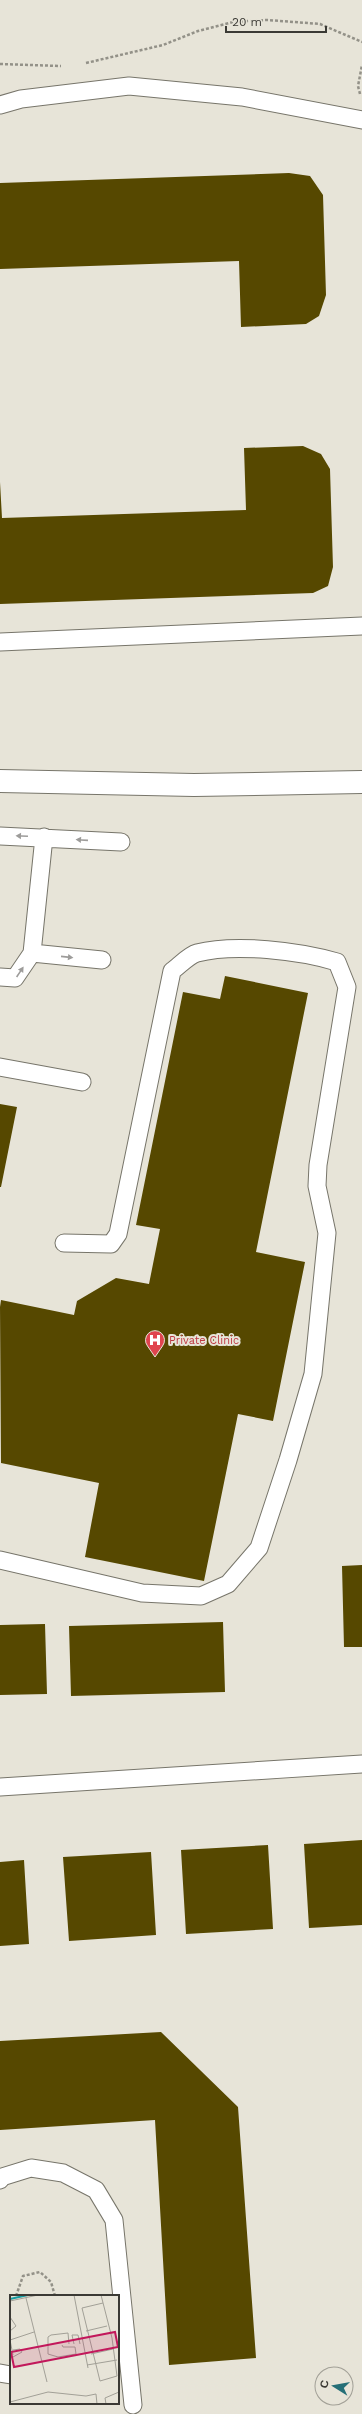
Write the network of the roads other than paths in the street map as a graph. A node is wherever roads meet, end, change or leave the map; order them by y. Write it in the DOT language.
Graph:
graph roads {
  1 [pos="0,106"];
  2 [pos="362,120"];
  3 [pos="362,626"];
  4 [pos="0,642"];
  5 [pos="0,781"];
  6 [pos="362,782"];
  7 [pos="0,836"];
  8 [pos="44,837"];
  9 [pos="121,842"];
  10 [pos="32,953"];
  11 [pos="102,960"];
  12 [pos="0,977"];
  13 [pos="0,1067"];
  14 [pos="82,1082"];
  15 [pos="64,1243"];
  16 [pos="0,1560"];
  17 [pos="362,1764"];
  18 [pos="0,1786"];
  19 [pos="0,2180"];
  20 [pos="0,2373"];
  21 [pos="10,2375"];
  22 [pos="133,2405"];
  1 -- 2 [label="lane"];
  3 -- 4 [label="lane"];
  5 -- 6 [label="street"];
  8 -- 7 [label="lane, one-way"];
  9 -- 8 [label="lane, one-way"];
  8 -- 10 [label="lane"];
  10 -- 11 [label="lane, one-way"];
  12 -- 10 [label="lane, one-way"];
  13 -- 14 [label="lane"];
  15 -- 16 [label="lane"];
  17 -- 18 [label="lane"];
  19 -- 22 [label="lane"];
  20 -- 21 [label="lane"];
}
